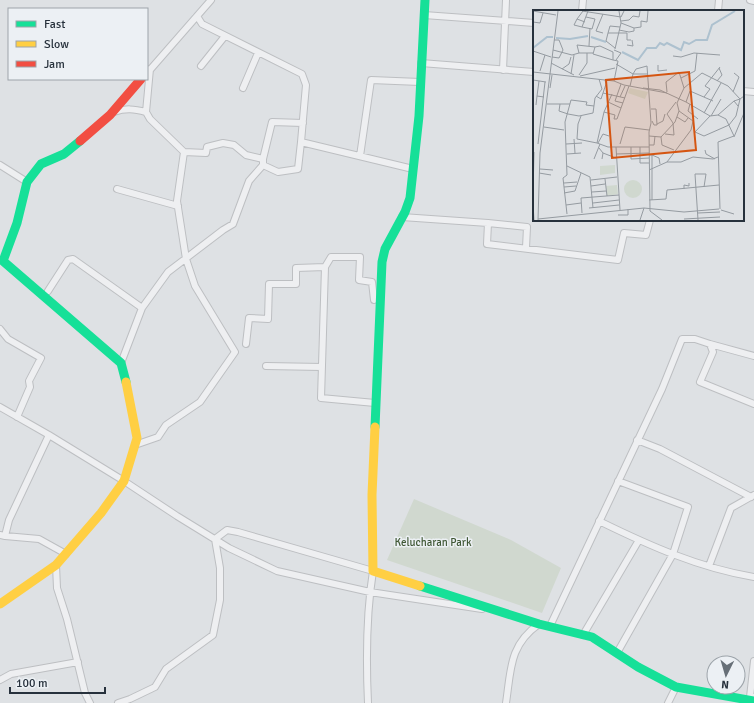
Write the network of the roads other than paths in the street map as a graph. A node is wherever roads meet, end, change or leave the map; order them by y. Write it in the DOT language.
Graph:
graph roads {
  1 [pos="211,0"];
  2 [pos="425,0"];
  3 [pos="506,0"];
  4 [pos="583,0"];
  5 [pos="719,0"];
  6 [pos="750,0"];
  7 [pos="754,1"];
  8 [pos="582,10"];
  9 [pos="718,10"];
  10 [pos="424,15"];
  11 [pos="197,16"];
  12 [pos="505,21"];
  13 [pos="533,22"];
  14 [pos="225,36"];
  15 [pos="258,53"];
  16 [pos="421,63"];
  17 [pos="201,66"];
  18 [pos="502,70"];
  19 [pos="149,71"];
  20 [pos="533,72"];
  21 [pos="140,80"];
  22 [pos="420,82"];
  23 [pos="243,88"];
  24 [pos="744,91"];
  25 [pos="754,92"];
  26 [pos="146,112"];
  27 [pos="112,113"];
  28 [pos="303,123"];
  29 [pos="301,142"];
  30 [pos="184,152"];
  31 [pos="360,156"];
  32 [pos="263,162"];
  33 [pos="0,166"];
  34 [pos="413,169"];
  35 [pos="27,182"];
  36 [pos="118,189"];
  37 [pos="178,206"];
  38 [pos="402,217"];
  39 [pos="650,221"];
  40 [pos="488,223"];
  41 [pos="526,248"];
  42 [pos="186,259"];
  43 [pos="325,267"];
  44 [pos="48,291"];
  45 [pos="374,300"];
  46 [pos="142,308"];
  47 [pos="0,329"];
  48 [pos="246,344"];
  49 [pos="710,344"];
  50 [pos="754,356"];
  51 [pos="121,363"];
  52 [pos="266,366"];
  53 [pos="322,367"];
  54 [pos="375,403"];
  55 [pos="754,404"];
  56 [pos="0,407"];
  57 [pos="17,416"];
  58 [pos="49,436"];
  59 [pos="637,440"];
  60 [pos="135,445"];
  61 [pos="124,481"];
  62 [pos="618,481"];
  63 [pos="753,495"];
  64 [pos="599,520"];
  65 [pos="2,535"];
  66 [pos="215,539"];
  67 [pos="638,540"];
  68 [pos="66,554"];
  69 [pos="673,554"];
  70 [pos="56,565"];
  71 [pos="709,566"];
  72 [pos="373,571"];
  73 [pos="754,577"];
  74 [pos="370,592"];
  75 [pos="0,604"];
  76 [pos="501,612"];
  77 [pos="539,624"];
  78 [pos="550,626"];
  79 [pos="583,635"];
  80 [pos="617,653"];
  81 [pos="754,661"];
  82 [pos="78,662"];
  83 [pos="0,680"];
  84 [pos="676,687"];
  85 [pos="754,697"];
  86 [pos="754,701"];
  87 [pos="90,703"];
  88 [pos="118,703"];
  89 [pos="368,703"];
  90 [pos="506,703"];
  91 [pos="668,703"];
  1 -- 11 [label="street"];
  2 -- 10 [label="street"];
  3 -- 12 [label="street"];
  4 -- 8 [label="street"];
  5 -- 9 [label="street"];
  6 -- 7 [label="street"];
  10 -- 12 [label="street"];
  10 -- 16 [label="street"];
  11 -- 14 [label="street"];
  11 -- 19 [label="street"];
  12 -- 13 [label="street"];
  12 -- 18 [label="street"];
  14 -- 15 [label="street"];
  14 -- 17 [label="street"];
  15 -- 23 [label="street"];
  15 -- 28 [label="street"];
  16 -- 18 [label="street"];
  16 -- 22 [label="street"];
  18 -- 20 [label="street"];
  19 -- 26 [label="street"];
  21 -- 27 [label="street"];
  22 -- 31 [label="street"];
  22 -- 34 [label="street"];
  24 -- 25 [label="street"];
  26 -- 27 [label="street"];
  26 -- 30 [label="street"];
  27 -- 35 [label="street"];
  28 -- 29 [label="street"];
  28 -- 32 [label="street"];
  29 -- 31 [label="street"];
  29 -- 32 [label="street"];
  30 -- 32 [label="street"];
  30 -- 37 [label="street"];
  31 -- 34 [label="street"];
  32 -- 42 [label="street"];
  33 -- 35 [label="street"];
  34 -- 38 [label="street"];
  35 -- 51 [label="street"];
  36 -- 37 [label="street"];
  37 -- 42 [label="street"];
  38 -- 40 [label="street"];
  38 -- 54 [label="street"];
  39 -- 41 [label="street"];
  40 -- 41 [label="street"];
  40 -- 41 [label="street"];
  42 -- 46 [label="street"];
  42 -- 60 [label="street"];
  43 -- 45 [label="street"];
  43 -- 48 [label="street"];
  43 -- 53 [label="street"];
  44 -- 46 [label="street"];
  46 -- 51 [label="street"];
  47 -- 57 [label="street"];
  49 -- 50 [label="street"];
  49 -- 55 [label="street"];
  49 -- 59 [label="street"];
  51 -- 60 [label="street"];
  52 -- 53 [label="street"];
  53 -- 54 [label="street"];
  54 -- 72 [label="street"];
  56 -- 57 [label="street"];
  57 -- 58 [label="street"];
  58 -- 61 [label="street"];
  58 -- 65 [label="street"];
  59 -- 62 [label="street"];
  59 -- 63 [label="street"];
  60 -- 61 [label="street"];
  61 -- 66 [label="street"];
  61 -- 68 [label="street"];
  62 -- 64 [label="street"];
  62 -- 69 [label="street"];
  63 -- 71 [label="street"];
  64 -- 67 [label="street"];
  64 -- 78 [label="street"];
  65 -- 68 [label="street"];
  66 -- 72 [label="street"];
  66 -- 74 [label="street"];
  66 -- 88 [label="street"];
  67 -- 69 [label="street"];
  67 -- 79 [label="street"];
  68 -- 70 [label="street"];
  69 -- 71 [label="street"];
  69 -- 80 [label="street"];
  70 -- 75 [label="street"];
  70 -- 82 [label="street"];
  71 -- 73 [label="street"];
  72 -- 74 [label="street"];
  72 -- 76 [label="street"];
  74 -- 76 [label="street"];
  74 -- 89 [label="street"];
  76 -- 77 [label="street"];
  77 -- 78 [label="street"];
  77 -- 90 [label="street"];
  78 -- 79 [label="street"];
  79 -- 80 [label="street"];
  80 -- 84 [label="street"];
  81 -- 85 [label="street"];
  82 -- 83 [label="street"];
  82 -- 87 [label="street"];
  84 -- 86 [label="street"];
  84 -- 91 [label="street"];
}
